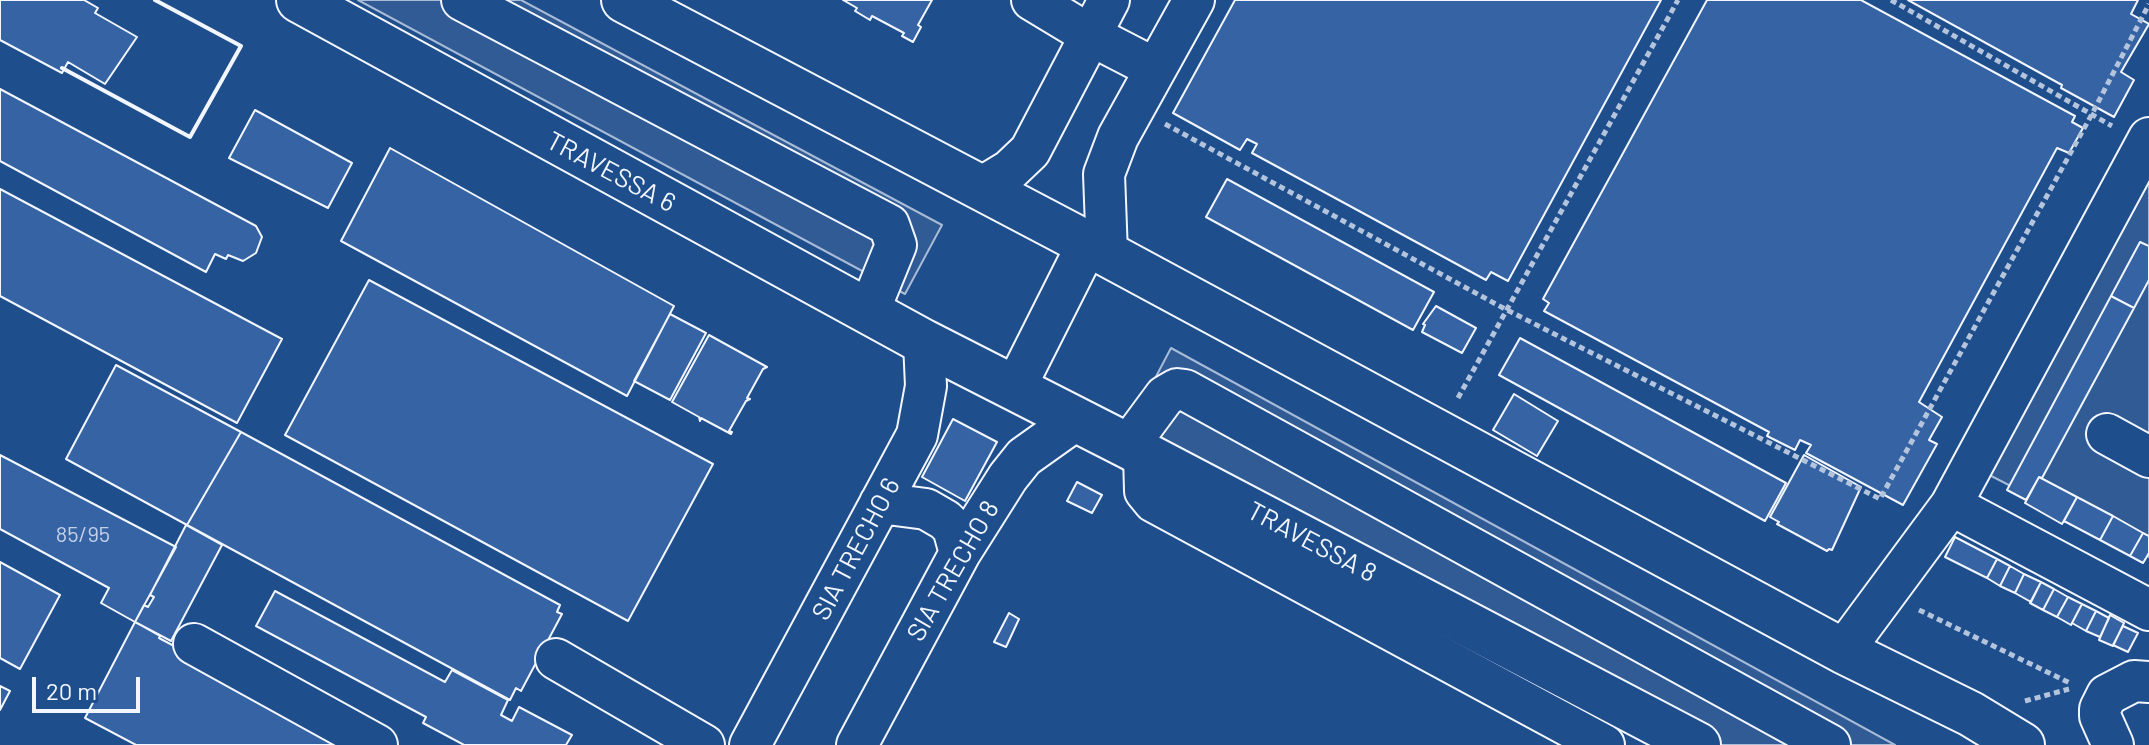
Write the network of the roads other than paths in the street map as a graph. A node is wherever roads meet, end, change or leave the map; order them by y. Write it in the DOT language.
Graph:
graph roads {
  1 [pos="299,0"];
  2 [pos="462,0"];
  3 [pos="624,0"];
  4 [pos="1032,0"];
  5 [pos="1109,0"];
  6 [pos="1194,0"];
  7 [pos="1090,35"];
  8 [pos="1154,68"];
  9 [pos="2147,142"];
  10 [pos="982,187"];
  11 [pos="1097,248"];
  12 [pos="869,311"];
  13 [pos="924,342"];
  14 [pos="1015,388"];
  15 [pos="1076,420"];
  16 [pos="2107,434"];
  17 [pos="1136,450"];
  18 [pos="2149,457"];
  19 [pos="880,503"];
  20 [pos="1951,505"];
  21 [pos="960,553"];
  22 [pos="2149,610"];
  23 [pos="194,644"];
  24 [pos="1843,651"];
  25 [pos="556,659"];
  26 [pos="2149,682"];
  27 [pos="1680,742"];
  28 [pos="377,745"];
  29 [pos="704,745"];
  30 [pos="750,745"];
  31 [pos="857,745"];
  32 [pos="1604,745"];
  33 [pos="1830,745"];
  34 [pos="2022,745"];
  35 [pos="2113,745"];
  1 -- 12 [label="main road, TRAVESSA 6"];
  2 -- 12 [label="street"];
  3 -- 10 [label="main road"];
  4 -- 7 [label="street"];
  5 -- 7 [label="street"];
  6 -- 8 [label="street"];
  7 -- 8 [label="street"];
  7 -- 10 [label="street"];
  8 -- 11 [label="street"];
  9 -- 20 [label="street"];
  10 -- 11 [label="main road"];
  11 -- 14 [label="street"];
  11 -- 24 [label="main road"];
  12 -- 13 [label="main road, TRAVESSA 6"];
  13 -- 14 [label="main road, TRAVESSA 8"];
  13 -- 19 [label="street, SIA TRECHO 6"];
  14 -- 15 [label="main road, TRAVESSA 8"];
  15 -- 17 [label="main road, TRAVESSA 8"];
  15 -- 21 [label="street, SIA TRECHO 8"];
  16 -- 18 [label="street"];
  17 -- 27 [label="main road, TRAVESSA 8"];
  17 -- 32 [label="street"];
  17 -- 33 [label="street"];
  19 -- 21 [label="street"];
  19 -- 30 [label="street, SIA TRECHO 6"];
  20 -- 22 [label="street"];
  20 -- 24 [label="street"];
  21 -- 31 [label="street, SIA TRECHO 8"];
  23 -- 28 [label="street"];
  24 -- 34 [label="main road"];
  25 -- 29 [label="street"];
  26 -- 35 [label="street"];
}
